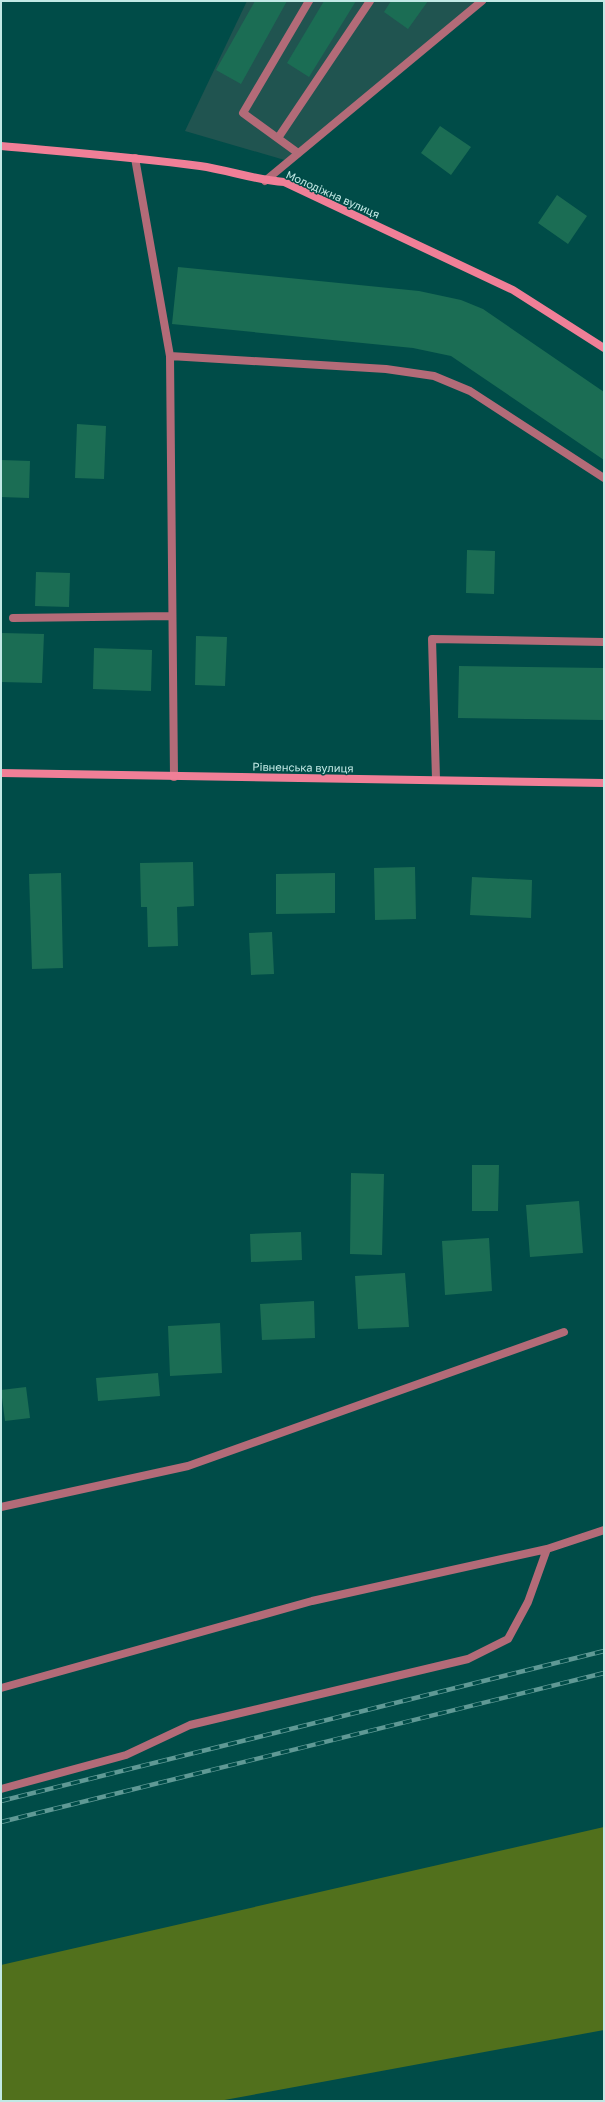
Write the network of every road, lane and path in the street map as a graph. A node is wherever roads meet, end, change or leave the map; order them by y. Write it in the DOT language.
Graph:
graph roads {
  1 [pos="309,1"];
  2 [pos="370,1"];
  3 [pos="482,1"];
  4 [pos="278,138"];
  5 [pos="1,146"];
  6 [pos="298,153"];
  7 [pos="135,158"];
  8 [pos="265,181"];
  9 [pos="604,348"];
  10 [pos="170,356"];
  11 [pos="604,478"];
  12 [pos="172,616"];
  13 [pos="13,618"];
  14 [pos="604,642"];
  15 [pos="1,773"];
  16 [pos="174,777"];
  17 [pos="436,779"];
  18 [pos="604,783"];
  19 [pos="564,1332"];
  20 [pos="1,1507"];
  21 [pos="604,1530"];
  22 [pos="547,1549"];
  23 [pos="1,1688"];
  24 [pos="1,1789"];
  1 -- 4 [label="street"];
  2 -- 4 [label="street"];
  3 -- 6 [label="street"];
  4 -- 6 [label="street"];
  5 -- 7 [label="street, Молодіжна вулиця"];
  6 -- 8 [label="street"];
  7 -- 8 [label="street, Молодіжна вулиця"];
  7 -- 10 [label="street"];
  8 -- 9 [label="street, Молодіжна вулиця"];
  10 -- 11 [label="street"];
  10 -- 12 [label="street"];
  12 -- 13 [label="street"];
  12 -- 16 [label="street"];
  14 -- 17 [label="street"];
  15 -- 16 [label="street, Рівненська вулиця"];
  16 -- 17 [label="street, Рівненська вулиця"];
  17 -- 18 [label="street, Рівненська вулиця"];
  19 -- 20 [label="street"];
  21 -- 22 [label="street"];
  22 -- 23 [label="street"];
  22 -- 24 [label="street"];
}
